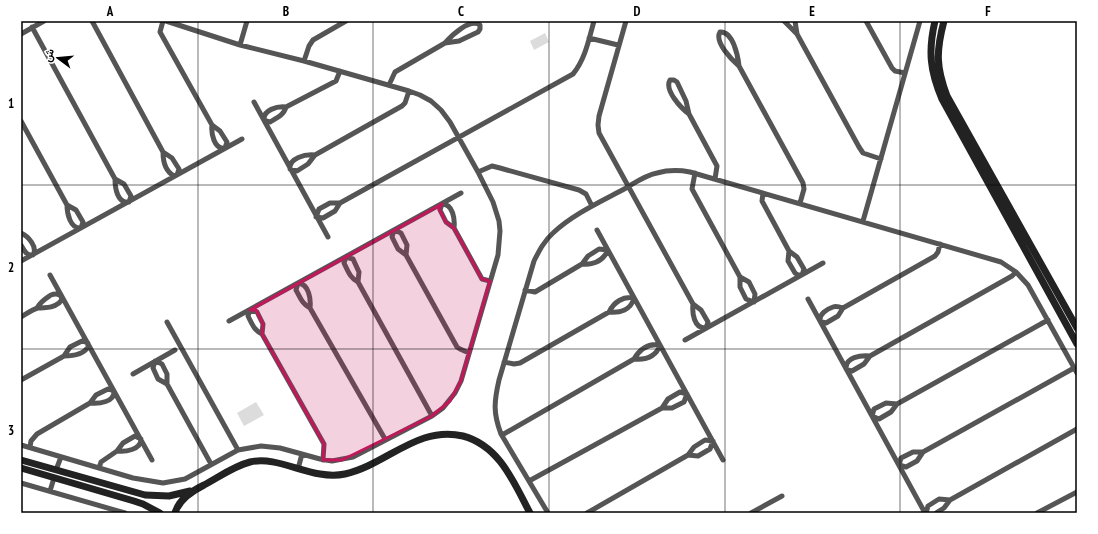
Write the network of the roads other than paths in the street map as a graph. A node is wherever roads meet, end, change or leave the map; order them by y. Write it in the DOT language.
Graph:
graph roads {
  1 [pos="44,21"];
  2 [pos="92,21"];
  3 [pos="164,21"];
  4 [pos="247,21"];
  5 [pos="346,21"];
  6 [pos="594,21"];
  7 [pos="626,21"];
  8 [pos="784,21"];
  9 [pos="795,21"];
  10 [pos="866,21"];
  11 [pos="920,21"];
  12 [pos="935,21"];
  13 [pos="944,21"];
  14 [pos="32,27"];
  15 [pos="21,34"];
  16 [pos="797,34"];
  17 [pos="589,38"];
  18 [pos="445,43"];
  19 [pos="240,45"];
  20 [pos="618,46"];
  21 [pos="304,61"];
  22 [pos="739,66"];
  23 [pos="340,72"];
  24 [pos="905,73"];
  25 [pos="389,85"];
  26 [pos="409,91"];
  27 [pos="254,102"];
  28 [pos="286,107"];
  29 [pos="689,114"];
  30 [pos="264,120"];
  31 [pos="21,121"];
  32 [pos="212,125"];
  33 [pos="459,138"];
  34 [pos="242,139"];
  35 [pos="225,148"];
  36 [pos="163,152"];
  37 [pos="314,154"];
  38 [pos="881,159"];
  39 [pos="290,169"];
  40 [pos="478,172"];
  41 [pos="695,174"];
  42 [pos="177,175"];
  43 [pos="115,179"];
  44 [pos="715,179"];
  45 [pos="628,187"];
  46 [pos="461,193"];
  47 [pos="763,193"];
  48 [pos="129,202"];
  49 [pos="340,203"];
  50 [pos="442,204"];
  51 [pos="800,204"];
  52 [pos="67,205"];
  53 [pos="592,206"];
  54 [pos="316,217"];
  55 [pos="863,221"];
  56 [pos="81,228"];
  57 [pos="454,228"];
  58 [pos="394,230"];
  59 [pos="597,230"];
  60 [pos="21,233"];
  61 [pos="328,237"];
  62 [pos="940,244"];
  63 [pos="21,245"];
  64 [pos="608,250"];
  65 [pos="789,251"];
  66 [pos="33,255"];
  67 [pos="406,255"];
  68 [pos="346,257"];
  69 [pos="21,261"];
  70 [pos="823,263"];
  71 [pos="582,264"];
  72 [pos="1016,272"];
  73 [pos="50,275"];
  74 [pos="802,275"];
  75 [pos="740,277"];
  76 [pos="490,281"];
  77 [pos="358,282"];
  78 [pos="298,283"];
  79 [pos="525,290"];
  80 [pos="61,296"];
  81 [pos="634,298"];
  82 [pos="808,299"];
  83 [pos="754,302"];
  84 [pos="693,304"];
  85 [pos="37,308"];
  86 [pos="310,308"];
  87 [pos="843,308"];
  88 [pos="250,310"];
  89 [pos="609,312"];
  90 [pos="21,317"];
  91 [pos="1048,320"];
  92 [pos="229,321"];
  93 [pos="820,321"];
  94 [pos="167,322"];
  95 [pos="706,328"];
  96 [pos="1077,328"];
  97 [pos="262,334"];
  98 [pos="685,340"];
  99 [pos="88,343"];
  100 [pos="1077,344"];
  101 [pos="660,345"];
  102 [pos="175,350"];
  103 [pos="469,353"];
  104 [pos="64,356"];
  105 [pos="870,356"];
  106 [pos="634,359"];
  107 [pos="155,361"];
  108 [pos="504,362"];
  109 [pos="846,369"];
  110 [pos="1076,370"];
  111 [pos="133,374"];
  112 [pos="21,380"];
  113 [pos="167,384"];
  114 [pos="114,391"];
  115 [pos="687,394"];
  116 [pos="90,403"];
  117 [pos="896,404"];
  118 [pos="662,408"];
  119 [pos="432,416"];
  120 [pos="872,416"];
  121 [pos="1077,429"];
  122 [pos="502,435"];
  123 [pos="141,438"];
  124 [pos="385,439"];
  125 [pos="713,441"];
  126 [pos="21,445"];
  127 [pos="30,447"];
  128 [pos="238,450"];
  129 [pos="117,451"];
  130 [pos="923,452"];
  131 [pos="302,454"];
  132 [pos="688,455"];
  133 [pos="61,457"];
  134 [pos="21,460"];
  135 [pos="152,460"];
  136 [pos="323,460"];
  137 [pos="723,460"];
  138 [pos="210,464"];
  139 [pos="899,466"];
  140 [pos="21,468"];
  141 [pos="99,468"];
  142 [pos="298,469"];
  143 [pos="55,474"];
  144 [pos="529,481"];
  145 [pos="21,483"];
  146 [pos="198,488"];
  147 [pos="50,491"];
  148 [pos="1077,492"];
  149 [pos="782,496"];
  150 [pos="950,500"];
  151 [pos="125,513"];
  152 [pos="160,513"];
  153 [pos="175,513"];
  154 [pos="530,513"];
  155 [pos="548,513"];
  156 [pos="587,513"];
  157 [pos="750,513"];
  158 [pos="925,513"];
  159 [pos="936,513"];
  160 [pos="1037,513"];
  1 -- 14 [label="street"];
  2 -- 36 [label="street"];
  3 -- 19 [label="street"];
  3 -- 32 [label="street"];
  4 -- 19 [label="street"];
  5 -- 21 [label="street"];
  6 -- 17 [label="street"];
  7 -- 20 [label="street"];
  8 -- 16 [label="street"];
  9 -- 16 [label="street"];
  10 -- 24 [label="street"];
  11 -- 24 [label="street"];
  12 -- 100 [label="main road"];
  13 -- 96 [label="main road"];
  14 -- 15 [label="street"];
  14 -- 43 [label="street"];
  16 -- 38 [label="street"];
  17 -- 20 [label="street"];
  17 -- 33 [label="street"];
  18 -- 18 [label="street"];
  18 -- 25 [label="street"];
  19 -- 21 [label="street"];
  20 -- 45 [label="street"];
  21 -- 23 [label="street"];
  22 -- 22 [label="street"];
  22 -- 51 [label="street"];
  23 -- 25 [label="street"];
  23 -- 28 [label="street"];
  24 -- 38 [label="street"];
  25 -- 26 [label="street"];
  26 -- 33 [label="street"];
  26 -- 37 [label="street"];
  27 -- 30 [label="street"];
  28 -- 30 [label="street"];
  28 -- 30 [label="street"];
  29 -- 29 [label="street"];
  29 -- 44 [label="street"];
  30 -- 39 [label="street"];
  31 -- 52 [label="street"];
  32 -- 35 [label="street"];
  32 -- 35 [label="street"];
  33 -- 40 [label="street"];
  33 -- 49 [label="street"];
  34 -- 35 [label="street"];
  35 -- 42 [label="street"];
  36 -- 42 [label="street"];
  36 -- 42 [label="street"];
  37 -- 39 [label="street"];
  37 -- 39 [label="street"];
  38 -- 55 [label="street"];
  39 -- 54 [label="street"];
  40 -- 53 [label="street"];
  40 -- 76 [label="street"];
  41 -- 44 [label="street"];
  41 -- 45 [label="street"];
  41 -- 75 [label="street"];
  42 -- 48 [label="street"];
  43 -- 48 [label="street"];
  43 -- 48 [label="street"];
  44 -- 47 [label="street"];
  45 -- 53 [label="street"];
  45 -- 84 [label="street"];
  46 -- 50 [label="street"];
  47 -- 51 [label="street"];
  47 -- 65 [label="street"];
  48 -- 56 [label="street"];
  49 -- 54 [label="street"];
  49 -- 54 [label="street"];
  50 -- 57 [label="street"];
  50 -- 57 [label="street"];
  50 -- 58 [label="street"];
  51 -- 55 [label="street"];
  52 -- 56 [label="street"];
  52 -- 56 [label="street"];
  53 -- 79 [label="street"];
  54 -- 61 [label="street"];
  55 -- 62 [label="street"];
  56 -- 66 [label="street"];
  57 -- 76 [label="street"];
  58 -- 67 [label="street"];
  58 -- 67 [label="street"];
  58 -- 68 [label="street"];
  59 -- 64 [label="street"];
  60 -- 66 [label="street"];
  62 -- 72 [label="street"];
  62 -- 87 [label="street"];
  63 -- 66 [label="street"];
  64 -- 71 [label="street"];
  64 -- 71 [label="street"];
  64 -- 81 [label="street"];
  65 -- 74 [label="street"];
  65 -- 74 [label="street"];
  66 -- 69 [label="street"];
  67 -- 103 [label="street"];
  68 -- 77 [label="street"];
  68 -- 77 [label="street"];
  68 -- 78 [label="street"];
  70 -- 74 [label="street"];
  71 -- 79 [label="street"];
  72 -- 91 [label="street"];
  72 -- 105 [label="street"];
  73 -- 80 [label="street"];
  74 -- 83 [label="street"];
  75 -- 83 [label="street"];
  75 -- 83 [label="street"];
  76 -- 103 [label="street"];
  77 -- 119 [label="street"];
  78 -- 86 [label="street"];
  78 -- 86 [label="street"];
  78 -- 88 [label="street"];
  79 -- 108 [label="street"];
  80 -- 85 [label="street"];
  80 -- 85 [label="street"];
  80 -- 99 [label="street"];
  81 -- 89 [label="street"];
  81 -- 89 [label="street"];
  81 -- 101 [label="street"];
  82 -- 93 [label="street"];
  83 -- 95 [label="street"];
  84 -- 95 [label="street"];
  84 -- 95 [label="street"];
  85 -- 90 [label="street"];
  86 -- 124 [label="street"];
  87 -- 93 [label="street"];
  87 -- 93 [label="street"];
  88 -- 92 [label="street"];
  88 -- 97 [label="street"];
  88 -- 97 [label="street"];
  89 -- 108 [label="street"];
  91 -- 110 [label="street"];
  91 -- 117 [label="street"];
  93 -- 109 [label="street"];
  94 -- 128 [label="street"];
  95 -- 98 [label="street"];
  97 -- 136 [label="street"];
  99 -- 104 [label="street"];
  99 -- 104 [label="street"];
  99 -- 114 [label="street"];
  101 -- 106 [label="street"];
  101 -- 106 [label="street"];
  101 -- 115 [label="street"];
  102 -- 107 [label="street"];
  103 -- 119 [label="street"];
  104 -- 112 [label="street"];
  105 -- 109 [label="street"];
  105 -- 109 [label="street"];
  106 -- 122 [label="street"];
  107 -- 111 [label="street"];
  107 -- 113 [label="street"];
  107 -- 113 [label="street"];
  108 -- 122 [label="street"];
  109 -- 120 [label="street"];
  110 -- 130 [label="street"];
  113 -- 138 [label="street"];
  114 -- 116 [label="street"];
  114 -- 116 [label="street"];
  114 -- 123 [label="street"];
  115 -- 118 [label="street"];
  115 -- 118 [label="street"];
  115 -- 125 [label="street"];
  116 -- 127 [label="street"];
  117 -- 120 [label="street"];
  117 -- 120 [label="street"];
  118 -- 144 [label="street"];
  119 -- 124 [label="street"];
  120 -- 139 [label="street"];
  121 -- 150 [label="street"];
  122 -- 144 [label="street"];
  123 -- 129 [label="street"];
  123 -- 129 [label="street"];
  123 -- 135 [label="street"];
  124 -- 136 [label="street"];
  125 -- 132 [label="street"];
  125 -- 132 [label="street"];
  125 -- 137 [label="street"];
  126 -- 127 [label="street"];
  127 -- 133 [label="street"];
  128 -- 131 [label="street"];
  128 -- 138 [label="street"];
  129 -- 141 [label="street"];
  130 -- 139 [label="street"];
  130 -- 139 [label="street"];
  131 -- 136 [label="street"];
  131 -- 142 [label="street"];
  132 -- 156 [label="street"];
  133 -- 141 [label="street"];
  133 -- 143 [label="street"];
  134 -- 143 [label="main road"];
  138 -- 141 [label="street"];
  139 -- 158 [label="street"];
  140 -- 143 [label="main road"];
  142 -- 146 [label="main road"];
  142 -- 154 [label="main road"];
  143 -- 146 [label="main road"];
  143 -- 147 [label="street"];
  143 -- 152 [label="main road"];
  144 -- 155 [label="street"];
  145 -- 147 [label="street"];
  146 -- 153 [label="main road"];
  147 -- 151 [label="street"];
  148 -- 160 [label="street"];
  149 -- 157 [label="street"];
  150 -- 158 [label="street"];
  150 -- 159 [label="street"];
}
